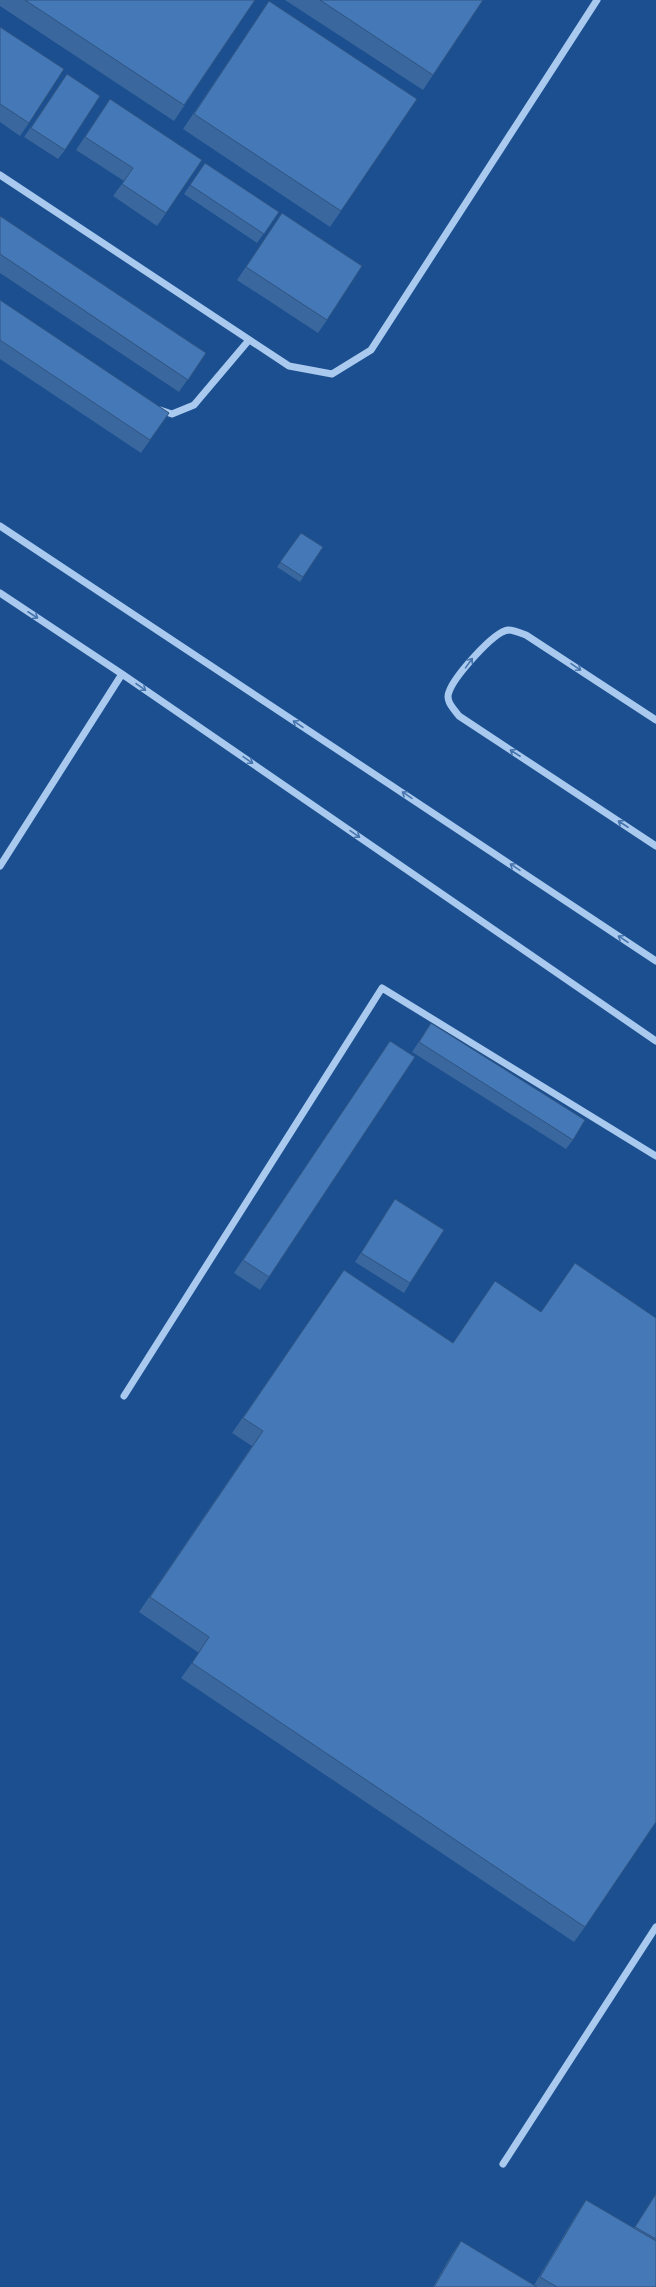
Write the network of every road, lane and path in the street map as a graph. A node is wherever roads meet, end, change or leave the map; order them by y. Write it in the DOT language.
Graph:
graph roads {
  1 [pos="597,0"];
  2 [pos="0,175"];
  3 [pos="249,340"];
  4 [pos="153,408"];
  5 [pos="0,526"];
  6 [pos="0,593"];
  7 [pos="122,674"];
  8 [pos="656,720"];
  9 [pos="656,846"];
  10 [pos="0,866"];
  11 [pos="656,961"];
  12 [pos="656,1041"];
  13 [pos="656,1156"];
  14 [pos="124,1396"];
  15 [pos="656,1927"];
  16 [pos="503,2164"];
  1 -- 3 [label="street"];
  2 -- 3 [label="street"];
  3 -- 4 [label="street"];
  11 -- 5 [label="street, one-way"];
  6 -- 7 [label="street, one-way"];
  7 -- 10 [label="street"];
  7 -- 12 [label="street, one-way"];
  9 -- 8 [label="street, one-way"];
  13 -- 14 [label="street"];
  15 -- 16 [label="street"];
}
